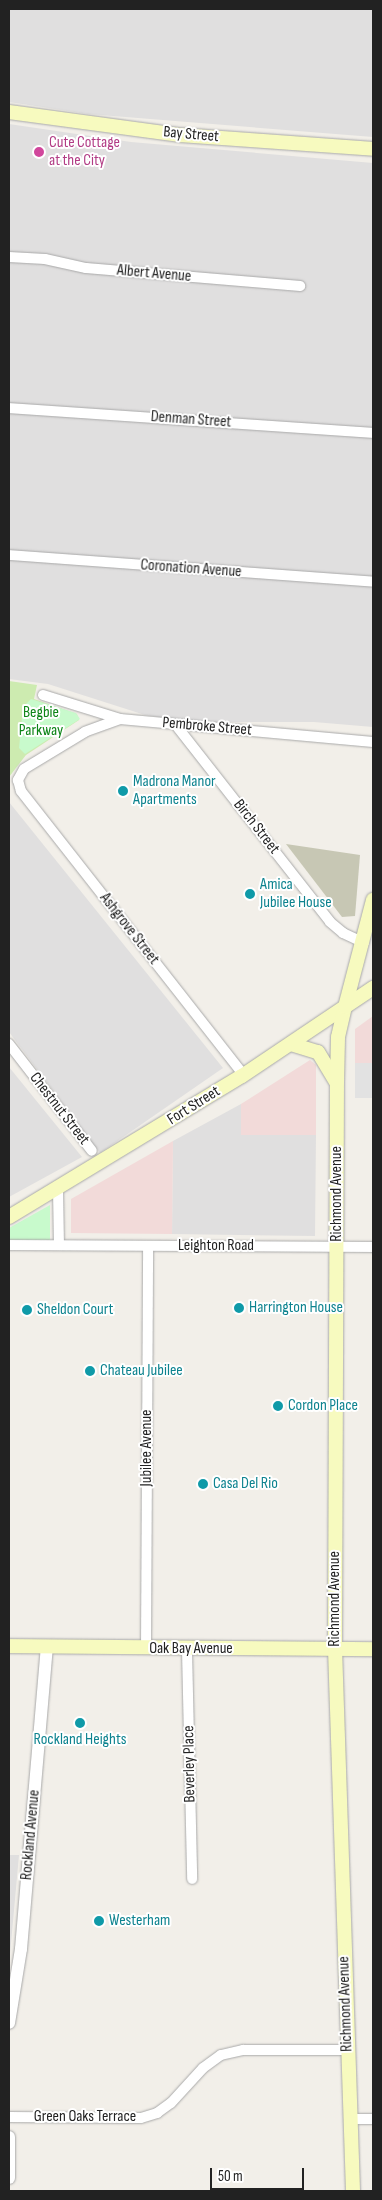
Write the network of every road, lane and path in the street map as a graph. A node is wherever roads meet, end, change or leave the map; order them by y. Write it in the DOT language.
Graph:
graph roads {
  1 [pos="9,112"];
  2 [pos="373,150"];
  3 [pos="9,257"];
  4 [pos="300,286"];
  5 [pos="9,408"];
  6 [pos="373,433"];
  7 [pos="9,555"];
  8 [pos="373,582"];
  9 [pos="44,695"];
  10 [pos="120,719"];
  11 [pos="176,724"];
  12 [pos="373,742"];
  13 [pos="373,900"];
  14 [pos="372,925"];
  15 [pos="364,944"];
  16 [pos="373,988"];
  17 [pos="345,1007"];
  18 [pos="9,1044"];
  19 [pos="290,1044"];
  20 [pos="244,1075"];
  21 [pos="337,1082"];
  22 [pos="92,1151"];
  23 [pos="58,1189"];
  24 [pos="9,1217"];
  25 [pos="9,1245"];
  26 [pos="59,1245"];
  27 [pos="148,1246"];
  28 [pos="336,1247"];
  29 [pos="373,1247"];
  30 [pos="9,1646"];
  31 [pos="47,1647"];
  32 [pos="146,1649"];
  33 [pos="335,1649"];
  34 [pos="373,1649"];
  35 [pos="187,1650"];
  36 [pos="192,1879"];
  37 [pos="9,2023"];
  38 [pos="348,2050"];
  39 [pos="9,2116"];
  40 [pos="351,2119"];
  41 [pos="373,2119"];
  42 [pos="9,2137"];
  43 [pos="9,2178"];
  44 [pos="353,2191"];
  1 -- 2 [label="main road, Bay Street"];
  3 -- 4 [label="street, Albert Avenue"];
  5 -- 6 [label="street, Denman Street"];
  7 -- 8 [label="street, Coronation Avenue"];
  9 -- 10 [label="street, Pembroke Street"];
  10 -- 11 [label="street, Pembroke Street"];
  10 -- 20 [label="street, Ashgrove Street"];
  11 -- 12 [label="street, Pembroke Street"];
  11 -- 15 [label="street, Birch Street"];
  13 -- 14 [label="main road, Richmond Avenue"];
  14 -- 15 [label="main road, Richmond Avenue"];
  15 -- 17 [label="main road, Richmond Avenue"];
  16 -- 17 [label="main road, Fort Street"];
  17 -- 19 [label="main road, Fort Street"];
  17 -- 21 [label="main road, Richmond Avenue"];
  18 -- 22 [label="street, Chestnut Street"];
  19 -- 20 [label="main road, Fort Street"];
  19 -- 21 [label="main road"];
  20 -- 23 [label="main road, Fort Street"];
  21 -- 28 [label="main road, Richmond Avenue"];
  23 -- 24 [label="main road, Fort Street"];
  23 -- 26 [label="street"];
  25 -- 26 [label="street, Leighton Road"];
  26 -- 27 [label="street, Leighton Road"];
  27 -- 28 [label="street, Leighton Road"];
  27 -- 32 [label="street, Jubilee Avenue"];
  28 -- 29 [label="street, Leighton Road"];
  28 -- 33 [label="main road, Richmond Avenue"];
  30 -- 31 [label="main road, Oak Bay Avenue"];
  31 -- 32 [label="main road, Oak Bay Avenue"];
  31 -- 37 [label="street, Rockland Avenue"];
  32 -- 35 [label="main road, Oak Bay Avenue"];
  33 -- 34 [label="main road, Oak Bay Avenue"];
  33 -- 35 [label="main road, Oak Bay Avenue"];
  33 -- 38 [label="main road, Richmond Avenue"];
  35 -- 36 [label="street, Beverley Place"];
  38 -- 39 [label="street, Green Oaks Terrace"];
  38 -- 40 [label="main road, Richmond Avenue"];
  40 -- 41 [label="street"];
  40 -- 44 [label="main road, Richmond Avenue"];
  42 -- 43 [label="street"];
}
